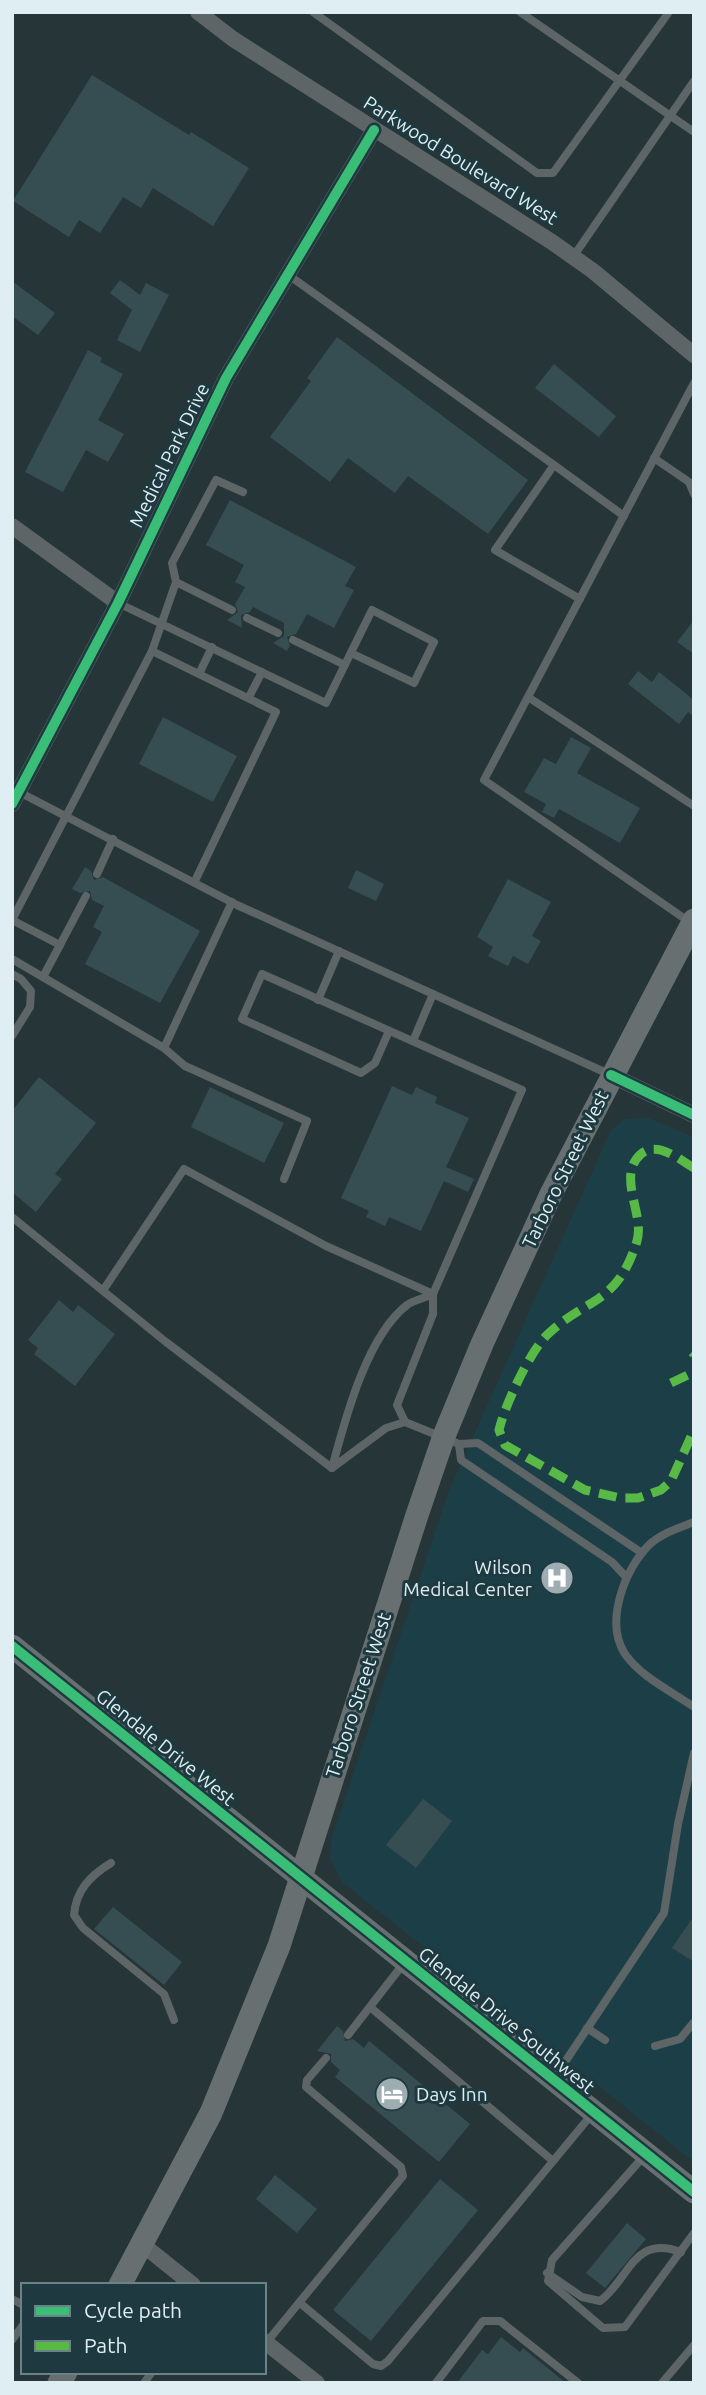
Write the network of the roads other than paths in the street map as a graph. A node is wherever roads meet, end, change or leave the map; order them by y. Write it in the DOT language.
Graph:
graph roads {
  1 [pos="198,12"];
  2 [pos="313,12"];
  3 [pos="520,12"];
  4 [pos="669,12"];
  5 [pos="694,81"];
  6 [pos="621,82"];
  7 [pos="670,116"];
  8 [pos="374,130"];
  9 [pos="694,132"];
  10 [pos="573,257"];
  11 [pos="287,274"];
  12 [pos="694,355"];
  13 [pos="694,383"];
  14 [pos="654,458"];
  15 [pos="554,466"];
  16 [pos="691,479"];
  17 [pos="243,492"];
  18 [pos="694,494"];
  19 [pos="624,516"];
  20 [pos="12,526"];
  21 [pos="176,582"];
  22 [pos="580,599"];
  23 [pos="118,603"];
  24 [pos="232,610"];
  25 [pos="247,618"];
  26 [pos="163,622"];
  27 [pos="278,633"];
  28 [pos="293,640"];
  29 [pos="212,647"];
  30 [pos="152,651"];
  31 [pos="351,653"];
  32 [pos="345,665"];
  33 [pos="262,672"];
  34 [pos="200,674"];
  35 [pos="249,697"];
  36 [pos="528,697"];
  37 [pos="15,798"];
  38 [pos="694,806"];
  39 [pos="66,816"];
  40 [pos="113,839"];
  41 [pos="97,874"];
  42 [pos="195,881"];
  43 [pos="86,896"];
  44 [pos="232,902"];
  45 [pos="12,920"];
  46 [pos="693,922"];
  47 [pos="60,945"];
  48 [pos="339,951"];
  49 [pos="12,959"];
  50 [pos="12,974"];
  51 [pos="43,977"];
  52 [pos="433,994"];
  53 [pos="318,1000"];
  54 [pos="390,1031"];
  55 [pos="12,1035"];
  56 [pos="413,1041"];
  57 [pos="164,1048"];
  58 [pos="611,1075"];
  59 [pos="694,1115"];
  60 [pos="284,1179"];
  61 [pos="13,1219"];
  62 [pos="104,1289"];
  63 [pos="433,1294"];
  64 [pos="405,1422"];
  65 [pos="452,1440"];
  66 [pos="332,1468"];
  67 [pos="694,1522"];
  68 [pos="642,1553"];
  69 [pos="626,1577"];
  70 [pos="12,1646"];
  71 [pos="694,1707"];
  72 [pos="694,1753"];
  73 [pos="111,1863"];
  74 [pos="299,1875"];
  75 [pos="405,1961"];
  76 [pos="370,2007"];
  77 [pos="174,2020"];
  78 [pos="694,2022"];
  79 [pos="587,2028"];
  80 [pos="348,2035"];
  81 [pos="605,2040"];
  82 [pos="655,2046"];
  83 [pos="326,2058"];
  84 [pos="554,2080"];
  85 [pos="594,2112"];
  86 [pos="646,2154"];
  87 [pos="553,2161"];
  88 [pos="694,2192"];
  89 [pos="694,2233"];
  90 [pos="143,2245"];
  91 [pos="681,2252"];
  92 [pos="547,2273"];
  93 [pos="121,2283"];
  94 [pos="190,2283"];
  95 [pos="300,2303"];
  96 [pos="266,2341"];
  97 [pos="266,2343"];
  98 [pos="694,2345"];
  99 [pos="317,2383"];
  100 [pos="436,2383"];
  101 [pos="578,2383"];
  102 [pos="662,2383"];
  1 -- 8 [label="street, Parkwood Boulevard West"];
  2 -- 6 [label="lane"];
  3 -- 6 [label="lane"];
  4 -- 6 [label="lane"];
  5 -- 7 [label="lane"];
  6 -- 7 [label="lane"];
  7 -- 9 [label="lane"];
  7 -- 10 [label="lane"];
  8 -- 10 [label="street, Parkwood Boulevard West"];
  8 -- 11 [label="street, Medical Park Drive"];
  10 -- 12 [label="street, Parkwood Boulevard West"];
  11 -- 15 [label="lane"];
  11 -- 23 [label="street, Medical Park Drive"];
  13 -- 14 [label="lane"];
  14 -- 16 [label="lane"];
  14 -- 19 [label="lane"];
  15 -- 19 [label="lane"];
  15 -- 22 [label="lane"];
  16 -- 18 [label="lane"];
  17 -- 21 [label="lane"];
  19 -- 22 [label="lane"];
  20 -- 23 [label="street"];
  21 -- 24 [label="lane"];
  21 -- 26 [label="lane"];
  22 -- 36 [label="lane"];
  23 -- 26 [label="lane"];
  23 -- 37 [label="street, Medical Park Drive"];
  25 -- 27 [label="lane"];
  26 -- 29 [label="lane"];
  26 -- 30 [label="lane"];
  28 -- 32 [label="lane"];
  29 -- 33 [label="lane"];
  29 -- 34 [label="lane"];
  30 -- 34 [label="lane"];
  30 -- 39 [label="lane"];
  31 -- 31 [label="lane"];
  31 -- 32 [label="lane"];
  32 -- 33 [label="lane"];
  33 -- 35 [label="lane"];
  34 -- 35 [label="lane"];
  35 -- 42 [label="lane"];
  36 -- 38 [label="lane"];
  36 -- 46 [label="lane"];
  37 -- 39 [label="lane"];
  39 -- 40 [label="lane"];
  39 -- 45 [label="lane"];
  40 -- 41 [label="lane"];
  40 -- 42 [label="lane"];
  42 -- 44 [label="lane"];
  43 -- 47 [label="lane"];
  44 -- 48 [label="lane"];
  44 -- 57 [label="lane"];
  45 -- 47 [label="lane"];
  46 -- 58 [label="main road, Tarboro Street West"];
  47 -- 51 [label="lane"];
  48 -- 52 [label="lane"];
  48 -- 53 [label="lane"];
  49 -- 51 [label="lane"];
  50 -- 55 [label="lane"];
  51 -- 57 [label="lane"];
  52 -- 56 [label="lane"];
  52 -- 58 [label="lane"];
  53 -- 54 [label="lane"];
  53 -- 54 [label="lane"];
  54 -- 56 [label="lane"];
  56 -- 63 [label="lane"];
  57 -- 60 [label="lane"];
  58 -- 59 [label="street"];
  58 -- 65 [label="main road, Tarboro Street West"];
  61 -- 62 [label="lane"];
  62 -- 63 [label="lane"];
  62 -- 66 [label="lane"];
  63 -- 64 [label="lane"];
  63 -- 66 [label="lane"];
  64 -- 65 [label="lane"];
  64 -- 66 [label="lane"];
  65 -- 68 [label="lane"];
  65 -- 69 [label="lane"];
  65 -- 74 [label="main road, Tarboro Street West"];
  67 -- 68 [label="lane"];
  68 -- 69 [label="lane"];
  69 -- 71 [label="lane"];
  70 -- 74 [label="main road, Glendale Drive West"];
  72 -- 79 [label="lane"];
  73 -- 77 [label="lane"];
  74 -- 75 [label="main road, Glendale Drive Southwest"];
  74 -- 90 [label="main road, Tarboro Street West"];
  75 -- 76 [label="lane"];
  75 -- 84 [label="main road, Glendale Drive Southwest"];
  76 -- 80 [label="lane"];
  76 -- 87 [label="lane"];
  78 -- 82 [label="lane"];
  79 -- 81 [label="lane"];
  79 -- 84 [label="lane"];
  83 -- 95 [label="lane"];
  84 -- 85 [label="main road, Glendale Drive Southwest"];
  85 -- 86 [label="main road, Glendale Drive Southwest"];
  85 -- 87 [label="lane"];
  86 -- 88 [label="main road, Glendale Drive Southwest"];
  86 -- 92 [label="lane"];
  87 -- 95 [label="lane"];
  89 -- 91 [label="lane"];
  90 -- 93 [label="main road, Tarboro Street West"];
  90 -- 94 [label="street"];
  91 -- 92 [label="lane"];
  91 -- 92 [label="lane"];
  95 -- 96 [label="lane"];
  97 -- 99 [label="street"];
  98 -- 102 [label="lane"];
  100 -- 101 [label="lane"];
}
